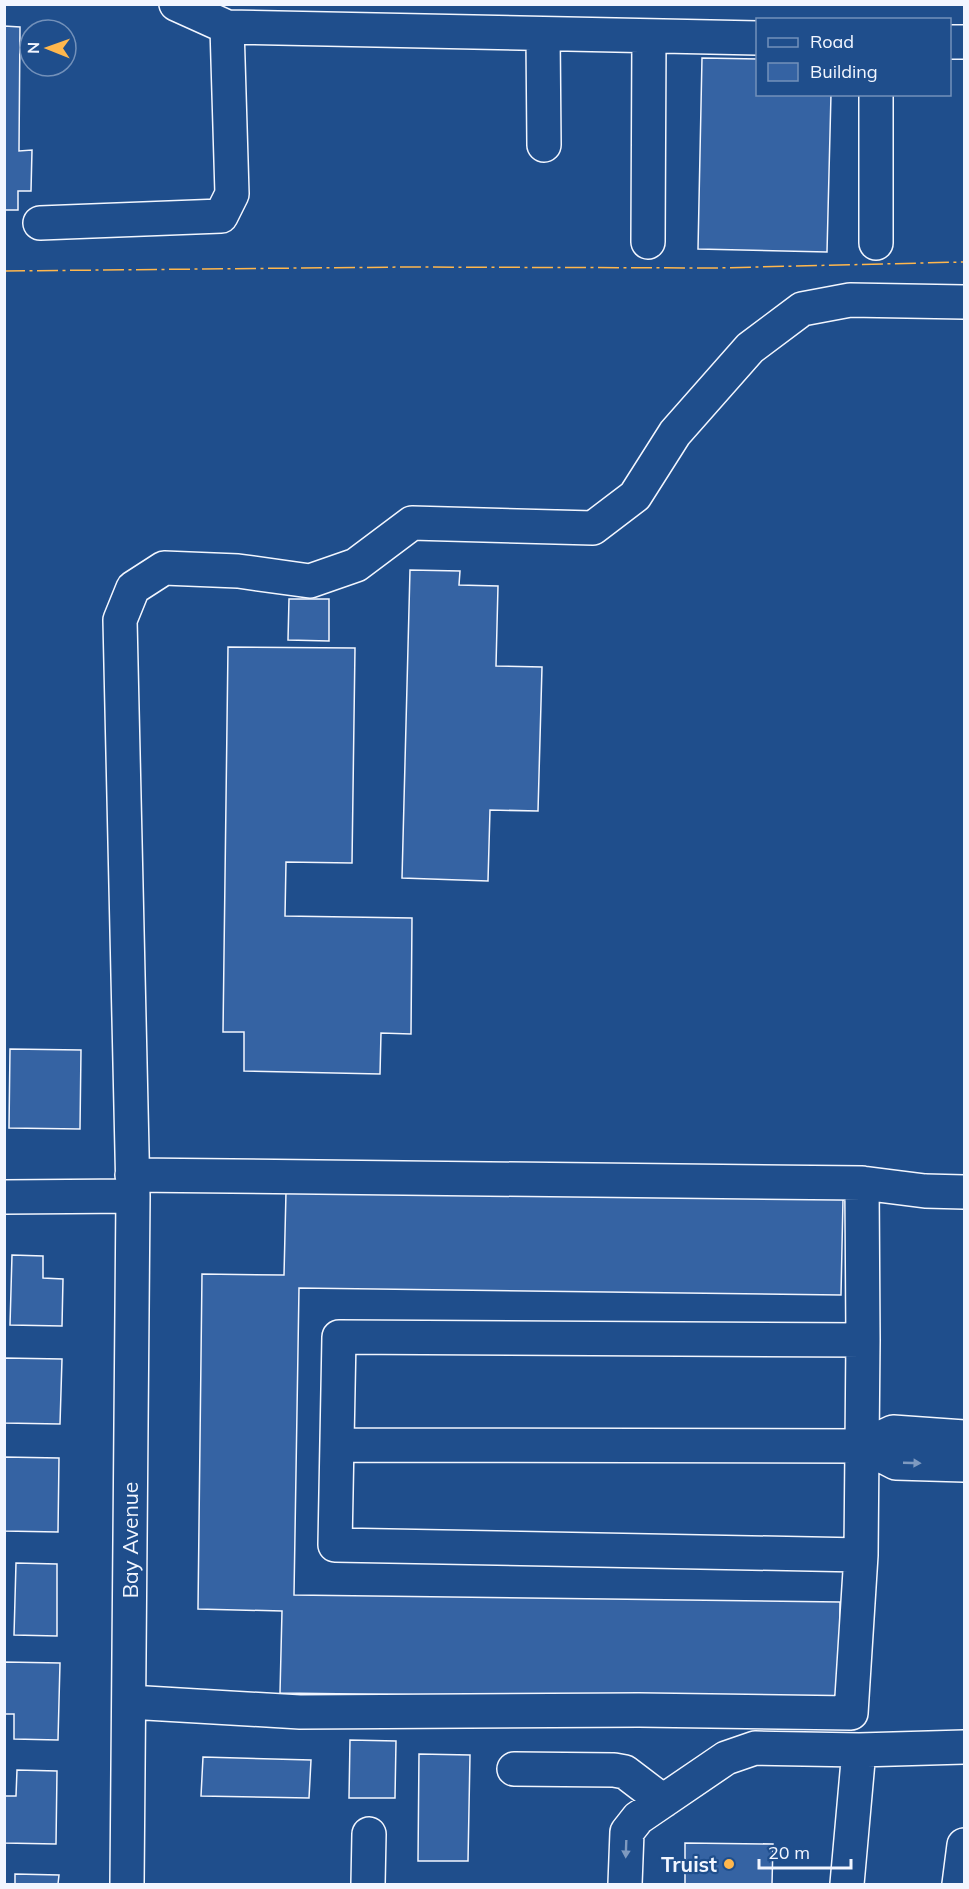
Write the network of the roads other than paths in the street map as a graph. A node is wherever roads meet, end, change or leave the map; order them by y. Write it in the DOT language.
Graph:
graph roads {
  1 [pos="176,4"];
  2 [pos="227,27"];
  3 [pos="543,35"];
  4 [pos="649,36"];
  5 [pos="756,38"];
  6 [pos="876,96"];
  7 [pos="544,145"];
  8 [pos="40,223"];
  9 [pos="648,242"];
  10 [pos="876,243"];
  11 [pos="964,302"];
  12 [pos="861,1183"];
  13 [pos="132,1186"];
  14 [pos="964,1192"];
  15 [pos="4,1197"];
  16 [pos="863,1340"];
  17 [pos="964,1437"];
  18 [pos="337,1445"];
  19 [pos="863,1446"];
  20 [pos="964,1465"];
  21 [pos="861,1555"];
  22 [pos="129,1702"];
  23 [pos="964,1747"];
  24 [pos="859,1750"];
  25 [pos="514,1769"];
  26 [pos="650,1809"];
  27 [pos="369,1833"];
  28 [pos="964,1845"];
  29 [pos="127,1884"];
  30 [pos="368,1884"];
  31 [pos="625,1884"];
  32 [pos="847,1884"];
  33 [pos="959,1884"];
  1 -- 2 [label="street"];
  2 -- 3 [label="street"];
  2 -- 8 [label="street"];
  3 -- 4 [label="street"];
  3 -- 7 [label="street"];
  4 -- 5 [label="street"];
  4 -- 9 [label="street"];
  6 -- 10 [label="street"];
  11 -- 13 [label="street, Bay Avenue"];
  12 -- 13 [label="street"];
  12 -- 14 [label="street"];
  12 -- 16 [label="street"];
  13 -- 15 [label="street"];
  13 -- 22 [label="street, Bay Avenue"];
  16 -- 18 [label="street"];
  16 -- 19 [label="street"];
  17 -- 19 [label="street"];
  18 -- 19 [label="street"];
  18 -- 21 [label="street"];
  19 -- 20 [label="street, one-way"];
  19 -- 21 [label="street"];
  21 -- 22 [label="street"];
  22 -- 29 [label="street, Bay Avenue"];
  23 -- 24 [label="street"];
  24 -- 26 [label="street"];
  24 -- 32 [label="street"];
  25 -- 26 [label="street"];
  26 -- 31 [label="street, one-way"];
  27 -- 30 [label="street"];
  28 -- 33 [label="street"];
}
